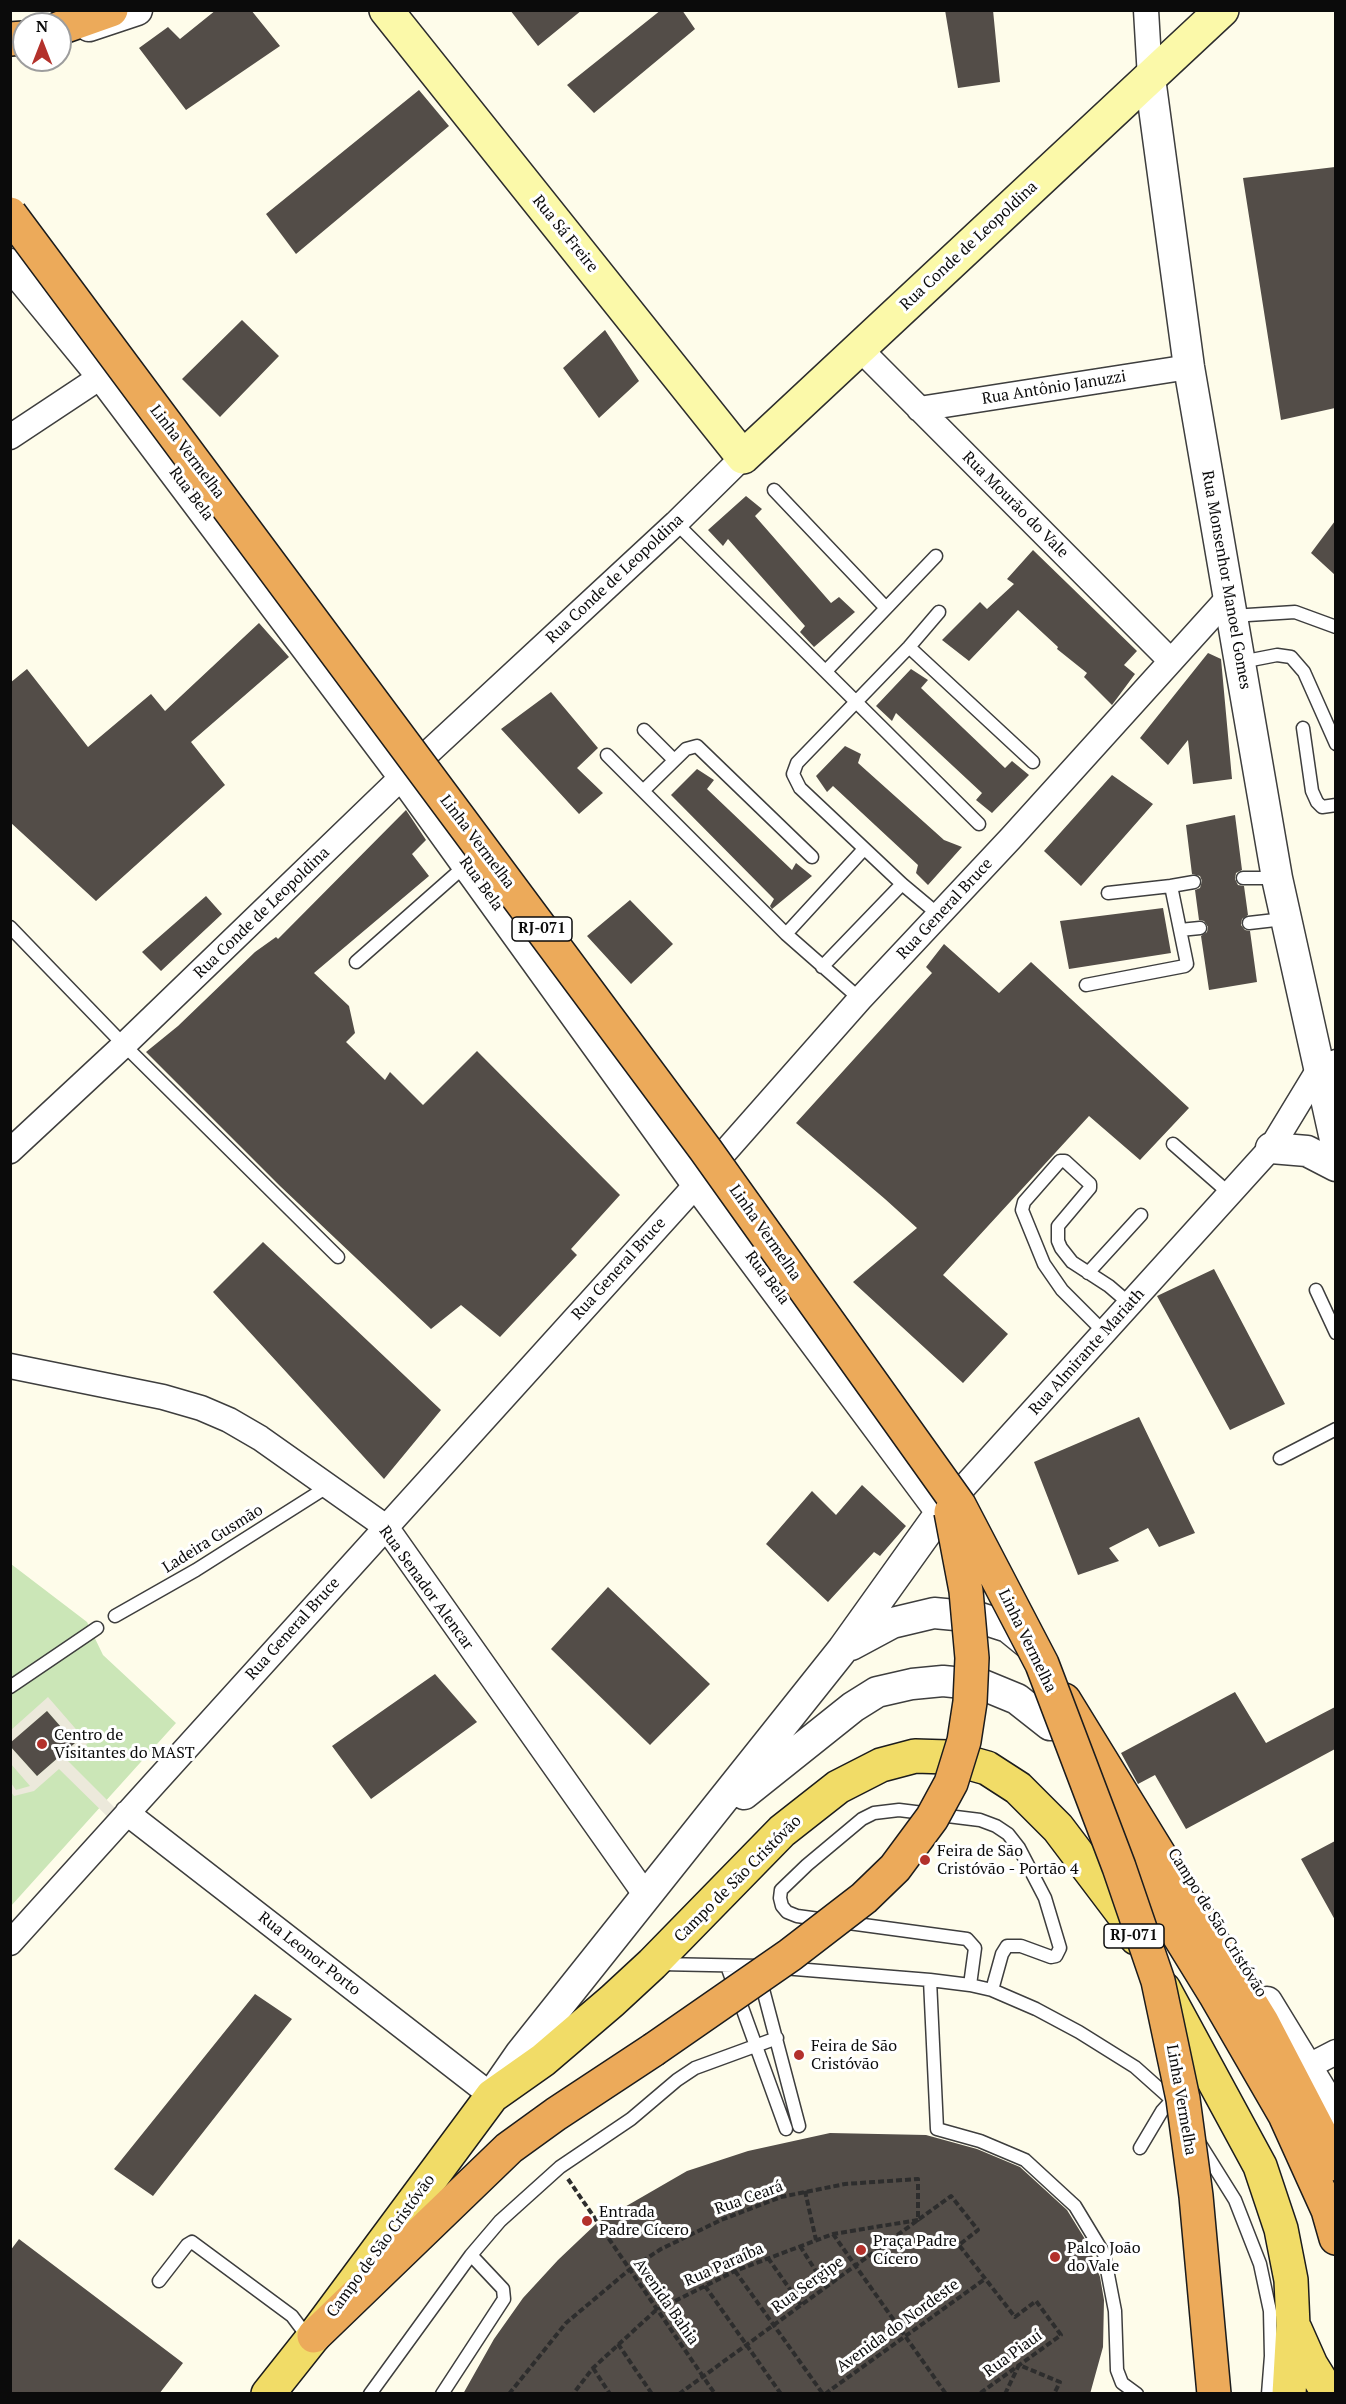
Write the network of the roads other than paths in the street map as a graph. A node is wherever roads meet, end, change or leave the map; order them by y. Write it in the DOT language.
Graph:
graph roads {
  1 [pos="111,10"];
  2 [pos="137,10"];
  3 [pos="386,10"];
  4 [pos="1146,10"];
  5 [pos="1222,10"];
  6 [pos="72,24"];
  7 [pos="72,32"];
  8 [pos="1150,78"];
  9 [pos="10,214"];
  10 [pos="10,239"];
  11 [pos="10,264"];
  12 [pos="859,348"];
  13 [pos="1190,367"];
  14 [pos="102,376"];
  15 [pos="919,410"];
  16 [pos="10,437"];
  17 [pos="743,457"];
  18 [pos="774,490"];
  19 [pos="676,523"];
  20 [pos="936,556"];
  21 [pos="1231,606"];
  22 [pos="886,608"];
  23 [pos="939,612"];
  24 [pos="1335,627"];
  25 [pos="909,647"];
  26 [pos="1171,661"];
  27 [pos="1241,662"];
  28 [pos="826,671"];
  29 [pos="856,703"];
  30 [pos="1303,728"];
  31 [pos="644,730"];
  32 [pos="1335,744"];
  33 [pos="607,755"];
  34 [pos="674,760"];
  35 [pos="1033,762"];
  36 [pos="403,776"];
  37 [pos="643,791"];
  38 [pos="1335,805"];
  39 [pos="979,824"];
  40 [pos="864,849"];
  41 [pos="812,857"];
  42 [pos="467,864"];
  43 [pos="1243,878"];
  44 [pos="1277,878"];
  45 [pos="1194,882"];
  46 [pos="902,884"];
  47 [pos="1171,886"];
  48 [pos="1108,893"];
  49 [pos="939,915"];
  50 [pos="1284,919"];
  51 [pos="1249,923"];
  52 [pos="10,927"];
  53 [pos="1200,928"];
  54 [pos="1180,930"];
  55 [pos="786,934"];
  56 [pos="356,962"];
  57 [pos="822,967"];
  58 [pos="1086,985"];
  59 [pos="860,999"];
  60 [pos="124,1046"];
  61 [pos="1327,1066"];
  62 [pos="1173,1144"];
  63 [pos="1335,1144"];
  64 [pos="1271,1148"];
  65 [pos="10,1151"];
  66 [pos="1335,1166"];
  67 [pos="697,1184"];
  68 [pos="1230,1194"];
  69 [pos="1141,1215"];
  70 [pos="338,1257"];
  71 [pos="1088,1272"];
  72 [pos="1316,1290"];
  73 [pos="1130,1304"];
  74 [pos="1104,1332"];
  75 [pos="1335,1333"];
  76 [pos="10,1366"];
  77 [pos="1335,1429"];
  78 [pos="1280,1458"];
  79 [pos="327,1487"];
  80 [pos="946,1511"];
  81 [pos="386,1527"];
  82 [pos="115,1616"];
  83 [pos="97,1628"];
  84 [pos="843,1649"];
  85 [pos="1042,1664"];
  86 [pos="10,1687"];
  87 [pos="1050,1725"];
  88 [pos="127,1813"];
  89 [pos="702,1828"];
  90 [pos="647,1897"];
  91 [pos="10,1943"];
  92 [pos="652,1964"];
  93 [pos="727,1966"];
  94 [pos="755,1966"];
  95 [pos="930,1980"];
  96 [pos="970,1985"];
  97 [pos="992,1990"];
  98 [pos="777,2038"];
  99 [pos="756,2045"];
  100 [pos="1335,2052"];
  101 [pos="1307,2067"];
  102 [pos="1140,2072"];
  103 [pos="1200,2077"];
  104 [pos="492,2096"];
  105 [pos="1172,2100"];
  106 [pos="1323,2116"];
  107 [pos="799,2126"];
  108 [pos="786,2129"];
  109 [pos="1140,2148"];
  110 [pos="1335,2164"];
  111 [pos="1335,2238"];
  112 [pos="471,2255"];
  113 [pos="159,2281"];
  114 [pos="1293,2326"];
  115 [pos="313,2338"];
  116 [pos="268,2394"];
  117 [pos="370,2394"];
  118 [pos="442,2394"];
  119 [pos="1137,2394"];
  120 [pos="1206,2394"];
  121 [pos="1214,2394"];
  122 [pos="1268,2394"];
  123 [pos="1289,2394"];
  124 [pos="1329,2394"];
  1 -- 6 [label="highway"];
  2 -- 7 [label="street"];
  3 -- 17 [label="main road, Rua Sá Freire"];
  4 -- 8 [label="street, Rua Monsenhor Manoel Gomes"];
  5 -- 8 [label="main road, Rua Conde de Leopoldina"];
  8 -- 12 [label="main road, Rua Conde de Leopoldina"];
  8 -- 13 [label="street, Rua Monsenhor Manoel Gomes"];
  9 -- 85 [label="highway, Linha Vermelha / RJ-071, bridge"];
  10 -- 80 [label="highway, Linha Vermelha / RJ-071"];
  11 -- 14 [label="street, Rua Bela"];
  12 -- 15 [label="street, Rua Mourão do Vale"];
  12 -- 17 [label="main road, Rua Conde de Leopoldina"];
  13 -- 15 [label="street, Rua Antônio Januzzi"];
  13 -- 21 [label="street, Rua Monsenhor Manoel Gomes"];
  14 -- 16 [label="street"];
  14 -- 36 [label="street, Rua Bela"];
  15 -- 26 [label="street, Rua Mourão do Vale"];
  17 -- 19 [label="street, Rua Conde de Leopoldina"];
  18 -- 22 [label="lane"];
  19 -- 28 [label="lane"];
  19 -- 36 [label="street, Rua Conde de Leopoldina"];
  20 -- 22 [label="lane"];
  21 -- 24 [label="lane"];
  21 -- 26 [label="street, Rua General Bruce"];
  21 -- 27 [label="street, Rua Monsenhor Manoel Gomes"];
  22 -- 28 [label="lane"];
  23 -- 25 [label="lane"];
  25 -- 29 [label="lane"];
  25 -- 35 [label="lane"];
  26 -- 49 [label="street, Rua General Bruce"];
  27 -- 32 [label="lane"];
  27 -- 44 [label="street, Rua Monsenhor Manoel Gomes"];
  28 -- 29 [label="lane"];
  29 -- 39 [label="lane"];
  29 -- 40 [label="lane"];
  30 -- 38 [label="lane"];
  31 -- 34 [label="lane"];
  33 -- 37 [label="lane"];
  34 -- 37 [label="lane"];
  34 -- 41 [label="lane"];
  36 -- 42 [label="street, Rua Bela"];
  36 -- 60 [label="street, Rua Conde de Leopoldina"];
  37 -- 55 [label="lane"];
  40 -- 46 [label="lane"];
  40 -- 55 [label="lane"];
  42 -- 56 [label="lane"];
  42 -- 67 [label="street, Rua Bela"];
  43 -- 44 [label="lane"];
  44 -- 50 [label="street, Rua Monsenhor Manoel Gomes"];
  45 -- 47 [label="lane"];
  46 -- 49 [label="lane"];
  46 -- 57 [label="lane"];
  47 -- 48 [label="lane"];
  47 -- 54 [label="lane"];
  49 -- 59 [label="street, Rua General Bruce"];
  50 -- 51 [label="lane"];
  50 -- 61 [label="street, Rua Monsenhor Manoel Gomes"];
  52 -- 60 [label="lane"];
  53 -- 54 [label="lane"];
  54 -- 58 [label="lane"];
  55 -- 57 [label="lane"];
  57 -- 59 [label="lane"];
  59 -- 67 [label="street, Rua General Bruce"];
  60 -- 65 [label="street, Rua Conde de Leopoldina"];
  60 -- 70 [label="lane"];
  61 -- 63 [label="street, Rua Monsenhor Manoel Gomes"];
  61 -- 64 [label="street, Rua Almirante Mariath"];
  62 -- 68 [label="lane"];
  64 -- 66 [label="street"];
  64 -- 68 [label="street, Rua Almirante Mariath"];
  67 -- 80 [label="street, Rua Bela"];
  67 -- 81 [label="street, Rua General Bruce"];
  68 -- 73 [label="street, Rua Almirante Mariath"];
  69 -- 71 [label="lane"];
  71 -- 73 [label="lane"];
  71 -- 74 [label="lane"];
  72 -- 75 [label="lane"];
  73 -- 74 [label="street, Rua Almirante Mariath"];
  74 -- 80 [label="street, Rua Almirante Mariath"];
  76 -- 79 [label="street, Rua Senador Alencar"];
  77 -- 78 [label="lane"];
  79 -- 81 [label="street, Rua Senador Alencar"];
  79 -- 82 [label="lane, Ladeira Gusmão"];
  80 -- 84 [label="street, Rua Almirante Mariath"];
  80 -- 115 [label="highway, bridge"];
  80 -- 120 [label="highway, Linha Vermelha / RJ-071"];
  81 -- 88 [label="street, Rua General Bruce"];
  81 -- 90 [label="street, Rua Senador Alencar"];
  83 -- 86 [label="lane"];
  84 -- 89 [label="street, Campo de São Cristóvão"];
  84 -- 101 [label="street, Campo de São Cristóvão"];
  85 -- 106 [label="highway, bridge"];
  85 -- 121 [label="highway, Linha Vermelha / RJ-071, bridge"];
  87 -- 89 [label="street, Campo de São Cristóvão"];
  87 -- 111 [label="highway"];
  88 -- 91 [label="street, Rua General Bruce"];
  88 -- 104 [label="street, Rua Leonor Porto"];
  89 -- 90 [label="street, Campo de São Cristóvão"];
  90 -- 104 [label="street, Campo de São Cristóvão"];
  92 -- 93 [label="lane"];
  92 -- 103 [label="main road, Campo de São Cristóvão"];
  92 -- 104 [label="main road, Campo de São Cristóvão"];
  93 -- 94 [label="lane"];
  93 -- 99 [label="lane"];
  94 -- 95 [label="lane"];
  94 -- 98 [label="lane"];
  95 -- 96 [label="lane"];
  95 -- 119 [label="lane"];
  96 -- 97 [label="lane"];
  96 -- 97 [label="lane"];
  97 -- 102 [label="lane"];
  98 -- 99 [label="lane"];
  98 -- 107 [label="lane"];
  99 -- 108 [label="lane"];
  99 -- 112 [label="lane"];
  100 -- 101 [label="street"];
  101 -- 106 [label="street, Campo de São Cristóvão"];
  102 -- 103 [label="lane"];
  102 -- 105 [label="lane"];
  103 -- 114 [label="main road, Campo de São Cristóvão"];
  104 -- 115 [label="main road, Campo de São Cristóvão"];
  105 -- 109 [label="lane"];
  105 -- 122 [label="lane"];
  106 -- 110 [label="highway"];
  112 -- 117 [label="lane"];
  112 -- 118 [label="lane"];
  113 -- 115 [label="lane"];
  114 -- 123 [label="main road, Campo de São Cristóvão"];
  114 -- 124 [label="main road"];
  115 -- 116 [label="main road, Campo de São Cristóvão"];
}
